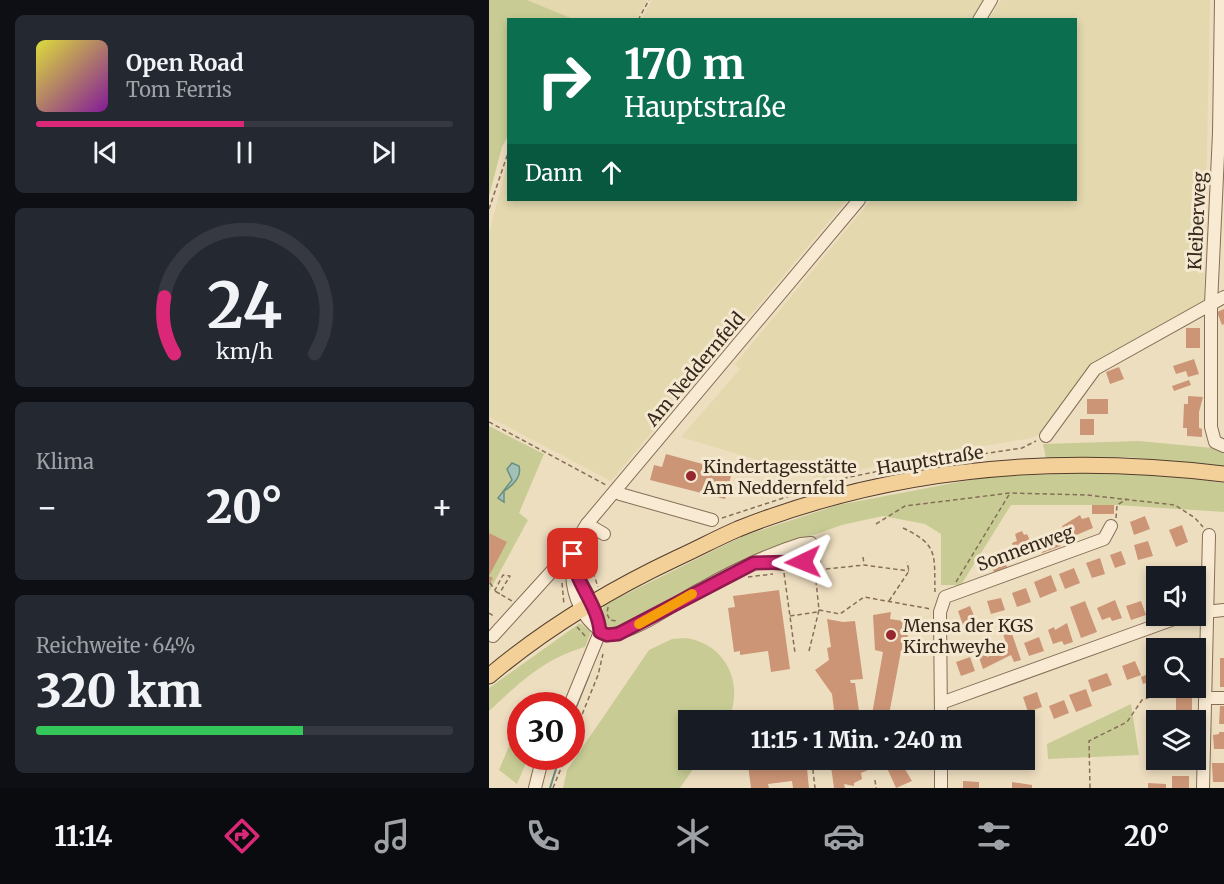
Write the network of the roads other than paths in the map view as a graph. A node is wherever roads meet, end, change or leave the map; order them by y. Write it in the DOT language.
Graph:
graph roads {
  1 [pos="991,0"];
  2 [pos="1221,0"];
  3 [pos="980,18"];
  4 [pos="1222,133"];
  5 [pos="858,201"];
  6 [pos="1224,297"];
  7 [pos="1211,304"];
  8 [pos="1218,363"];
  9 [pos="1046,436"];
  10 [pos="1219,444"];
  11 [pos="1224,474"];
  12 [pos="615,490"];
  13 [pos="712,520"];
  14 [pos="587,524"];
  15 [pos="1111,526"];
  16 [pos="604,534"];
  17 [pos="1209,535"];
  18 [pos="761,562"];
  19 [pos="573,567"];
  20 [pos="1206,568"];
  21 [pos="592,602"];
  22 [pos="1224,610"];
  23 [pos="1206,611"];
  24 [pos="1154,626"];
  25 [pos="604,634"];
  26 [pos="493,636"];
  27 [pos="489,676"];
  28 [pos="576,692"];
  29 [pos="1206,698"];
  30 [pos="1224,698"];
  31 [pos="941,703"];
  32 [pos="941,710"];
  33 [pos="540,770"];
  34 [pos="941,770"];
  35 [pos="535,788"];
  36 [pos="941,788"];
  37 [pos="1203,788"];
  1 -- 3 [label="street"];
  2 -- 4 [label="street, Kleiberweg"];
  4 -- 7 [label="street, Kleiberweg"];
  5 -- 14 [label="street, Am Neddernfeld"];
  6 -- 7 [label="street"];
  7 -- 8 [label="street, Kleiberweg"];
  7 -- 9 [label="street"];
  8 -- 10 [label="street, Kleiberweg"];
  11 -- 21 [label="main road, Hauptstraße"];
  12 -- 13 [label="street"];
  14 -- 16 [label="street"];
  14 -- 19 [label="street, Am Neddernfeld"];
  15 -- 31 [label="street, Sonnenweg"];
  17 -- 20 [label="street"];
  18 -- 18 [label="street"];
  18 -- 25 [label="street"];
  19 -- 21 [label="street"];
  19 -- 26 [label="street"];
  21 -- 25 [label="street"];
  21 -- 27 [label="main road, Hauptstraße"];
  22 -- 23 [label="street"];
  24 -- 31 [label="street"];
  25 -- 28 [label="street"];
  29 -- 30 [label="street"];
  29 -- 37 [label="street"];
  31 -- 32 [label="street"];
  33 -- 35 [label="street"];
  34 -- 36 [label="street"];
}
